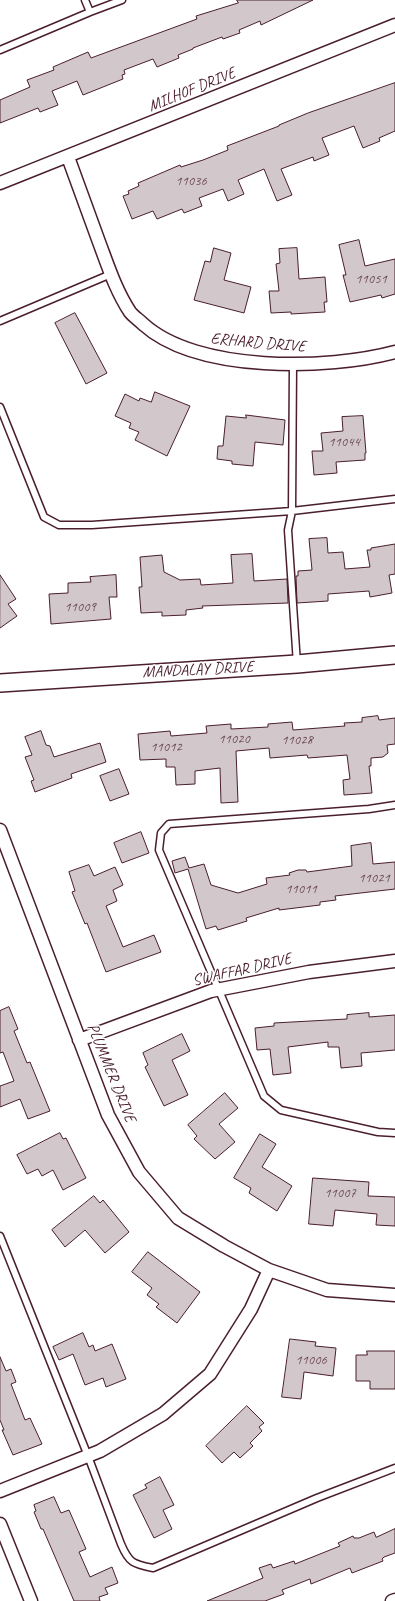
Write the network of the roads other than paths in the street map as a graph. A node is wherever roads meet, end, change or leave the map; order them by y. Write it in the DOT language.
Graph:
graph roads {
  1 [pos="85,0"];
  2 [pos="122,0"];
  3 [pos="90,12"];
  4 [pos="395,25"];
  5 [pos="0,50"];
  6 [pos="68,157"];
  7 [pos="0,183"];
  8 [pos="111,274"];
  9 [pos="0,321"];
  10 [pos="395,352"];
  11 [pos="293,364"];
  12 [pos="0,408"];
  13 [pos="395,499"];
  14 [pos="292,511"];
  15 [pos="395,655"];
  16 [pos="297,664"];
  17 [pos="0,683"];
  18 [pos="395,805"];
  19 [pos="0,830"];
  20 [pos="395,961"];
  21 [pos="218,989"];
  22 [pos="79,1040"];
  23 [pos="395,1133"];
  24 [pos="0,1236"];
  25 [pos="269,1270"];
  26 [pos="395,1295"];
  27 [pos="88,1456"];
  28 [pos="395,1468"];
  29 [pos="0,1491"];
  30 [pos="0,1524"];
  31 [pos="31,1601"];
  1 -- 3 [label="lane"];
  2 -- 3 [label="lane"];
  3 -- 5 [label="lane"];
  4 -- 6 [label="street, MILHOF DRIVE"];
  6 -- 7 [label="street, MILHOF DRIVE"];
  6 -- 8 [label="street, ERHARD DRIVE"];
  8 -- 9 [label="lane"];
  8 -- 11 [label="street, ERHARD DRIVE"];
  10 -- 11 [label="street, ERHARD DRIVE"];
  11 -- 14 [label="lane"];
  12 -- 14 [label="lane"];
  13 -- 14 [label="lane"];
  14 -- 16 [label="lane"];
  15 -- 16 [label="street, MANDALAY DRIVE"];
  16 -- 17 [label="street, MANDALAY DRIVE"];
  18 -- 21 [label="lane"];
  19 -- 22 [label="street, PLUMMER DRIVE"];
  20 -- 21 [label="street, SWAFFAR DRIVE"];
  21 -- 22 [label="street, SWAFFAR DRIVE"];
  21 -- 23 [label="lane"];
  22 -- 25 [label="street, PLUMMER DRIVE"];
  24 -- 27 [label="lane"];
  25 -- 26 [label="street, PLUMMER DRIVE"];
  25 -- 27 [label="street"];
  27 -- 28 [label="lane"];
  27 -- 29 [label="street"];
  30 -- 31 [label="street"];
}
